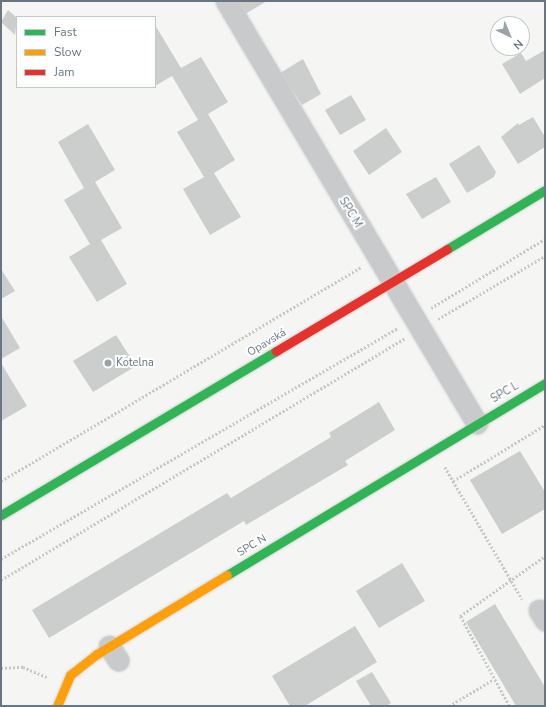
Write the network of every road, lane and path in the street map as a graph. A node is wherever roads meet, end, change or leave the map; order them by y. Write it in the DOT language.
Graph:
graph roads {
  1 [pos="226,1"];
  2 [pos="545,190"];
  3 [pos="545,239"];
  4 [pos="545,256"];
  5 [pos="366,265"];
  6 [pos="392,282"];
  7 [pos="416,324"];
  8 [pos="545,384"];
  9 [pos="477,423"];
  10 [pos="545,425"];
  11 [pos="434,449"];
  12 [pos="1,481"];
  13 [pos="453,481"];
  14 [pos="1,516"];
  15 [pos="545,556"];
  16 [pos="1,559"];
  17 [pos="1,580"];
  18 [pos="512,580"];
  19 [pos="1,668"];
  20 [pos="70,675"];
  21 [pos="494,679"];
  22 [pos="58,706"];
  23 [pos="449,706"];
  24 [pos="509,706"];
  1 -- 6 [label="street, SPC M"];
  2 -- 6 [label="main road, Opavská"];
  3 -- 7 [label="path"];
  4 -- 7 [label="path"];
  5 -- 12 [label="path"];
  6 -- 7 [label="street, SPC M"];
  6 -- 14 [label="main road, Opavská"];
  7 -- 9 [label="street, SPC M"];
  7 -- 16 [label="path"];
  7 -- 17 [label="path"];
  8 -- 9 [label="main road, SPC L"];
  9 -- 11 [label="main road, SPC N"];
  10 -- 13 [label="path"];
  11 -- 13 [label="path"];
  11 -- 20 [label="main road, SPC N"];
  13 -- 18 [label="path"];
  15 -- 18 [label="path"];
  18 -- 21 [label="path"];
  19 -- 20 [label="path"];
  20 -- 22 [label="main road"];
  21 -- 23 [label="path"];
  21 -- 24 [label="path"];
}
